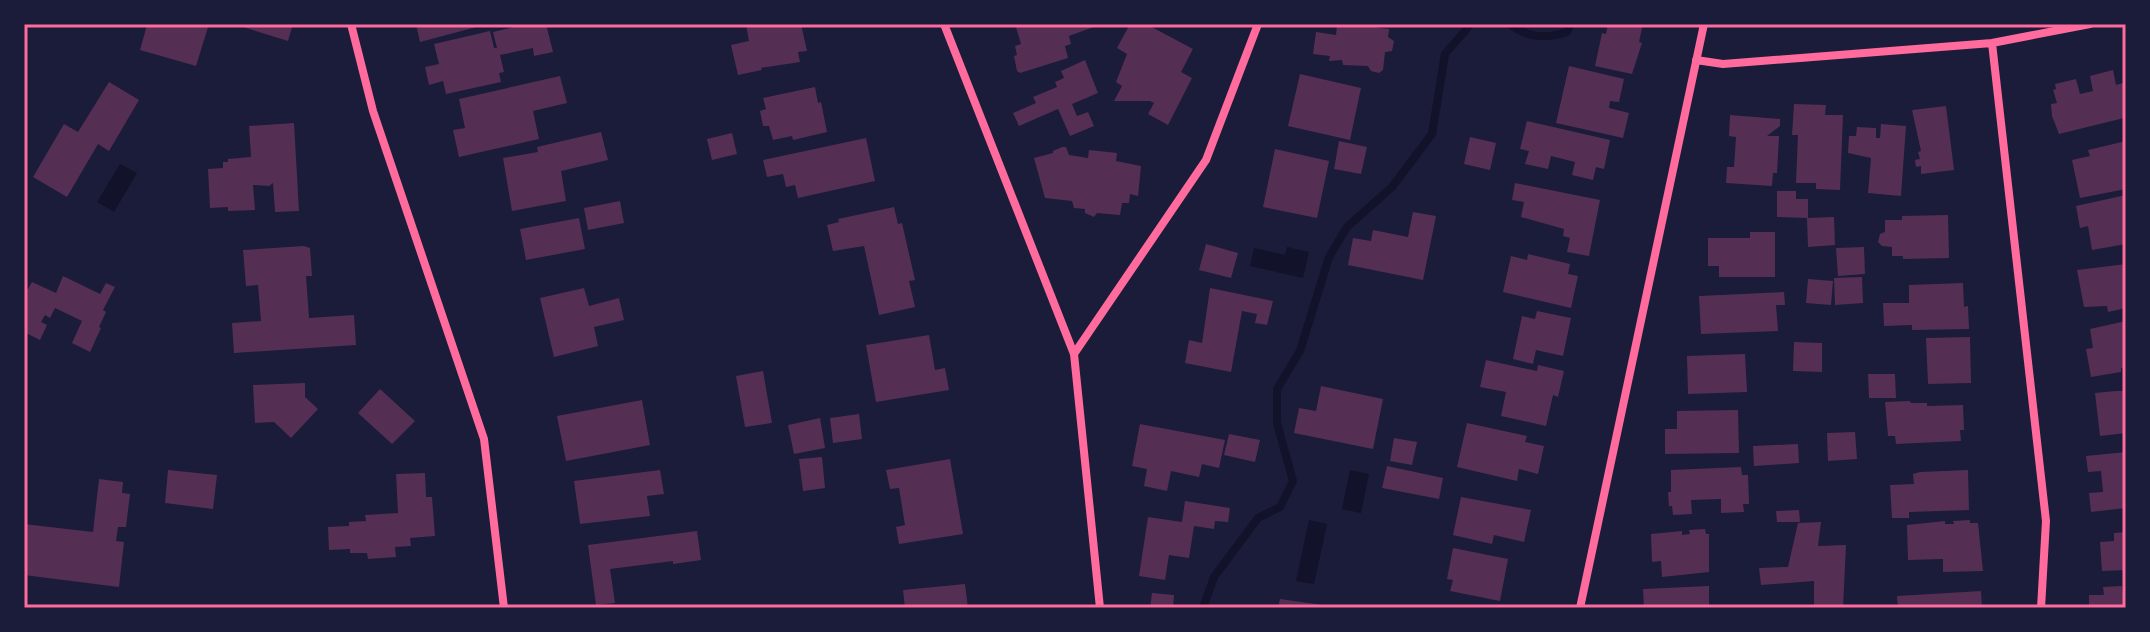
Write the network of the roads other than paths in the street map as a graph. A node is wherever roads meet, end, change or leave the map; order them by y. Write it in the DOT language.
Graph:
graph roads {
  1 [pos="351,24"];
  2 [pos="944,24"];
  3 [pos="1258,24"];
  4 [pos="1704,24"];
  5 [pos="2090,24"];
  6 [pos="1992,43"];
  7 [pos="1696,60"];
  8 [pos="1074,354"];
  9 [pos="504,608"];
  10 [pos="1100,608"];
  11 [pos="1580,608"];
  12 [pos="2041,608"];
  1 -- 9 [label="street"];
  2 -- 8 [label="street"];
  3 -- 8 [label="street"];
  4 -- 7 [label="street"];
  5 -- 6 [label="street"];
  6 -- 7 [label="street"];
  6 -- 12 [label="street"];
  7 -- 11 [label="street"];
  8 -- 10 [label="street"];
}
